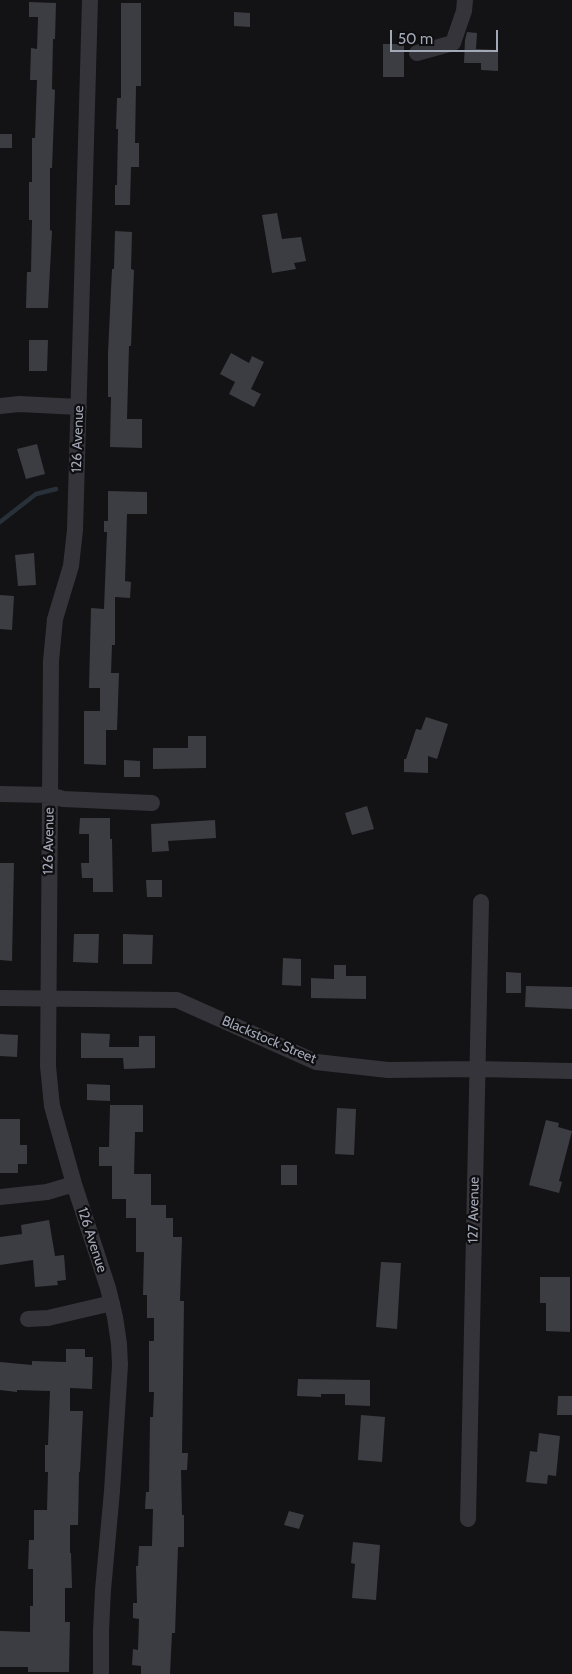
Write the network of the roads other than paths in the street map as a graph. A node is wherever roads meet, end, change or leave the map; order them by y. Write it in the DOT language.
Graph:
graph roads {
  1 [pos="90,0"];
  2 [pos="465,0"];
  3 [pos="416,53"];
  4 [pos="0,406"];
  5 [pos="79,407"];
  6 [pos="0,794"];
  7 [pos="50,795"];
  8 [pos="152,803"];
  9 [pos="481,902"];
  10 [pos="0,998"];
  11 [pos="48,999"];
  12 [pos="476,1069"];
  13 [pos="572,1071"];
  14 [pos="74,1184"];
  15 [pos="0,1197"];
  16 [pos="112,1303"];
  17 [pos="28,1319"];
  18 [pos="468,1519"];
  19 [pos="101,1674"];
  1 -- 5 [label="street, 126 Avenue"];
  2 -- 3 [label="street"];
  4 -- 5 [label="street"];
  5 -- 7 [label="street, 126 Avenue"];
  6 -- 7 [label="street"];
  7 -- 8 [label="street"];
  7 -- 11 [label="street, 126 Avenue"];
  9 -- 12 [label="street, 127 Avenue"];
  10 -- 11 [label="street, Blackstock Street"];
  11 -- 12 [label="street, Blackstock Street"];
  11 -- 14 [label="street, 126 Avenue"];
  12 -- 13 [label="street, Blackstock Street"];
  12 -- 18 [label="street, 127 Avenue"];
  14 -- 15 [label="street"];
  14 -- 16 [label="street, 126 Avenue"];
  16 -- 17 [label="street"];
  16 -- 19 [label="street, 126 Avenue"];
}
